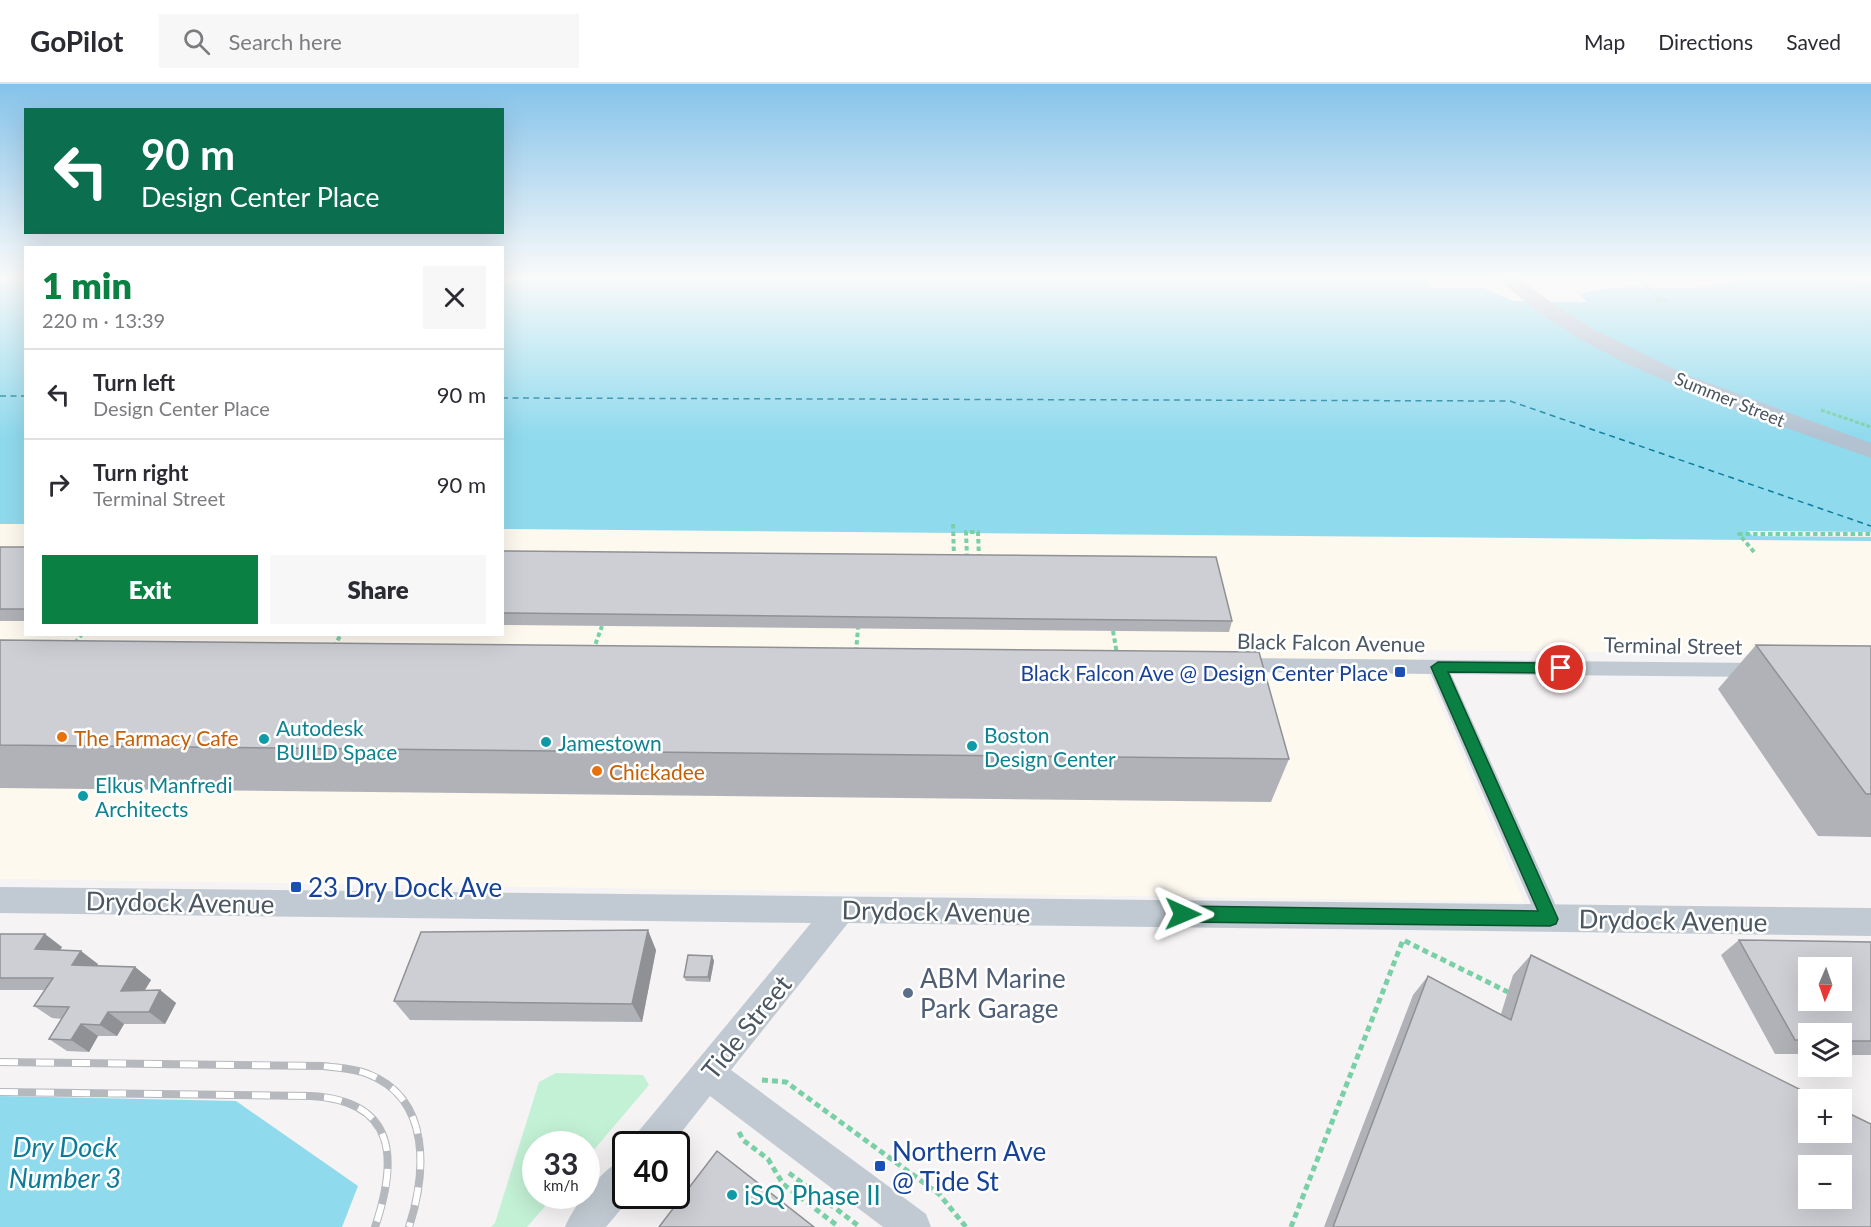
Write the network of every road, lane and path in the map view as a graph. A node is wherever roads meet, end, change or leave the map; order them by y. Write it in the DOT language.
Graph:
graph roads {
  1 [pos="1583,329"];
  2 [pos="1821,410"];
  3 [pos="1871,427"];
  4 [pos="1871,451"];
  5 [pos="953,524"];
  6 [pos="1871,534"];
  7 [pos="1754,552"];
  8 [pos="979,567"];
  9 [pos="602,626"];
  10 [pos="858,628"];
  11 [pos="1113,631"];
  12 [pos="80,636"];
  13 [pos="340,636"];
  14 [pos="69,651"];
  15 [pos="330,656"];
  16 [pos="590,658"];
  17 [pos="856,660"];
  18 [pos="1119,663"];
  19 [pos="1214,664"];
  20 [pos="1438,667"];
  21 [pos="1781,671"];
  22 [pos="0,900"];
  23 [pos="841,909"];
  24 [pos="1550,919"];
  25 [pos="1871,922"];
  26 [pos="1508,992"];
  27 [pos="708,1074"];
  28 [pos="786,1082"];
  29 [pos="661,1131"];
  30 [pos="743,1140"];
  31 [pos="789,1173"];
  32 [pos="612,1192"];
  33 [pos="583,1227"];
  34 [pos="839,1227"];
  35 [pos="860,1227"];
  36 [pos="913,1227"];
  37 [pos="966,1227"];
  38 [pos="1291,1227"];
  1 -- 4 [label="main road, Summer Street"];
  2 -- 3 [label="path"];
  5 -- 8 [label="path"];
  6 -- 7 [label="path"];
  9 -- 16 [label="path"];
  10 -- 17 [label="path"];
  11 -- 18 [label="path"];
  12 -- 14 [label="path"];
  13 -- 15 [label="path"];
  19 -- 20 [label="street, Black Falcon Avenue"];
  20 -- 21 [label="street, Terminal Street"];
  20 -- 24 [label="street"];
  22 -- 23 [label="street, Drydock Avenue"];
  23 -- 24 [label="street, Drydock Avenue"];
  23 -- 27 [label="street, Tide Street"];
  24 -- 25 [label="street, Drydock Avenue"];
  26 -- 38 [label="path"];
  27 -- 29 [label="street, Tide Street"];
  27 -- 36 [label="street"];
  28 -- 37 [label="path"];
  30 -- 34 [label="path"];
  31 -- 35 [label="path"];
  32 -- 33 [label="street"];
}
